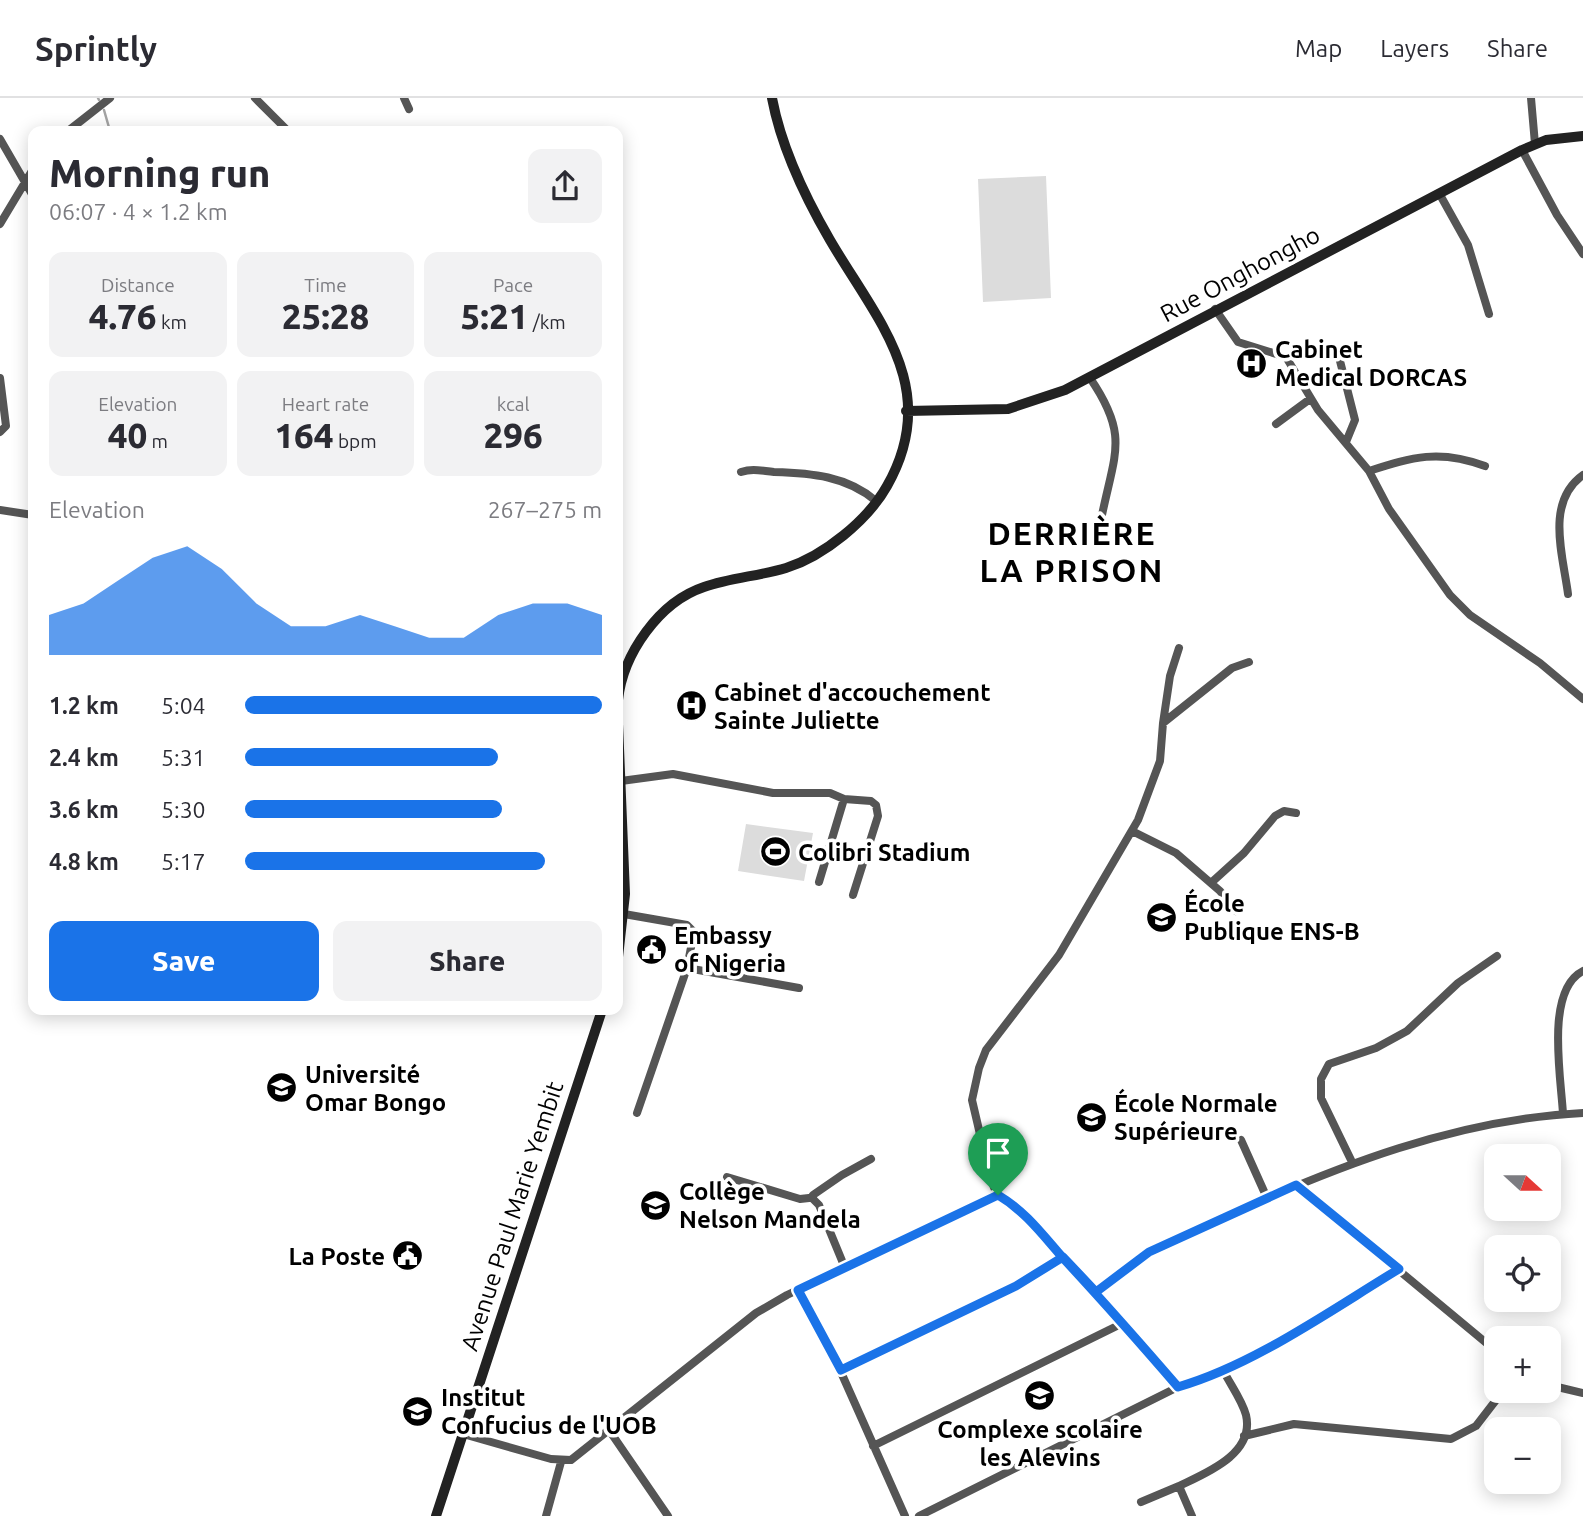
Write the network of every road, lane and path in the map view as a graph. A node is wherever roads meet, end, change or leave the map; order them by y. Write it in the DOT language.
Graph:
graph roads {
  1 [pos="110,98"];
  2 [pos="255,98"];
  3 [pos="404,98"];
  4 [pos="772,98"];
  5 [pos="1531,98"];
  6 [pos="409,109"];
  7 [pos="74,126"];
  8 [pos="283,126"];
  9 [pos="1583,136"];
  10 [pos="0,139"];
  11 [pos="1535,144"];
  12 [pos="1522,150"];
  13 [pos="28,180"];
  14 [pos="26,184"];
  15 [pos="28,187"];
  16 [pos="1439,193"];
  17 [pos="0,223"];
  18 [pos="1583,254"];
  19 [pos="1215,309"];
  20 [pos="1489,314"];
  21 [pos="1339,357"];
  22 [pos="0,378"];
  23 [pos="1090,378"];
  24 [pos="1310,399"];
  25 [pos="906,411"];
  26 [pos="1276,424"];
  27 [pos="0,432"];
  28 [pos="1346,442"];
  29 [pos="1485,466"];
  30 [pos="1369,471"];
  31 [pos="741,472"];
  32 [pos="1583,475"];
  33 [pos="876,501"];
  34 [pos="0,510"];
  35 [pos="28,514"];
  36 [pos="1102,515"];
  37 [pos="1568,594"];
  38 [pos="1180,648"];
  39 [pos="1249,662"];
  40 [pos="623,678"];
  41 [pos="1583,699"];
  42 [pos="1163,723"];
  43 [pos="623,781"];
  44 [pos="844,799"];
  45 [pos="1296,813"];
  46 [pos="1132,831"];
  47 [pos="623,870"];
  48 [pos="819,882"];
  49 [pos="1212,883"];
  50 [pos="853,895"];
  51 [pos="1236,912"];
  52 [pos="624,914"];
  53 [pos="623,921"];
  54 [pos="1497,956"];
  55 [pos="687,968"];
  56 [pos="1583,971"];
  57 [pos="799,988"];
  58 [pos="600,1015"];
  59 [pos="1583,1112"];
  60 [pos="638,1113"];
  61 [pos="1563,1114"];
  62 [pos="1241,1140"];
  63 [pos="871,1160"];
  64 [pos="1352,1162"];
  65 [pos="727,1177"];
  66 [pos="1296,1185"];
  67 [pos="998,1195"];
  68 [pos="812,1198"];
  69 [pos="1267,1198"];
  70 [pos="1063,1257"];
  71 [pos="845,1269"];
  72 [pos="1399,1269"];
  73 [pos="798,1290"];
  74 [pos="1096,1292"];
  75 [pos="1123,1323"];
  76 [pos="1484,1341"];
  77 [pos="841,1370"];
  78 [pos="1223,1370"];
  79 [pos="1178,1387"];
  80 [pos="1561,1388"];
  81 [pos="1583,1393"];
  82 [pos="1493,1403"];
  83 [pos="609,1430"];
  84 [pos="463,1434"];
  85 [pos="1244,1436"];
  86 [pos="873,1446"];
  87 [pos="561,1462"];
  88 [pos="1179,1486"];
  89 [pos="1141,1502"];
  90 [pos="436,1516"];
  91 [pos="546,1516"];
  92 [pos="668,1516"];
  93 [pos="905,1516"];
  94 [pos="919,1516"];
  95 [pos="1192,1516"];
  1 -- 7 [label="street"];
  2 -- 8 [label="street"];
  3 -- 6 [label="street"];
  4 -- 25 [label="main road"];
  5 -- 11 [label="street"];
  9 -- 11 [label="main road, Rue Onghongho"];
  10 -- 14 [label="street"];
  11 -- 12 [label="main road, Rue Onghongho"];
  12 -- 16 [label="main road, Rue Onghongho"];
  12 -- 18 [label="street"];
  13 -- 14 [label="street"];
  14 -- 15 [label="street"];
  14 -- 17 [label="street"];
  16 -- 19 [label="main road, Rue Onghongho"];
  16 -- 20 [label="street"];
  19 -- 23 [label="main road, Rue Onghongho"];
  19 -- 24 [label="street"];
  21 -- 28 [label="street"];
  22 -- 27 [label="street"];
  23 -- 25 [label="main road, Rue Onghongho"];
  23 -- 36 [label="street"];
  24 -- 26 [label="street"];
  24 -- 28 [label="street"];
  25 -- 33 [label="main road"];
  28 -- 30 [label="street"];
  29 -- 30 [label="street"];
  30 -- 41 [label="street"];
  31 -- 33 [label="street"];
  32 -- 37 [label="street"];
  33 -- 40 [label="main road"];
  34 -- 35 [label="street"];
  38 -- 42 [label="street"];
  39 -- 42 [label="street"];
  42 -- 46 [label="street"];
  43 -- 44 [label="street"];
  44 -- 48 [label="street"];
  44 -- 50 [label="street"];
  45 -- 49 [label="street"];
  46 -- 49 [label="street"];
  46 -- 67 [label="street"];
  47 -- 52 [label="main road"];
  49 -- 51 [label="street"];
  52 -- 53 [label="main road"];
  52 -- 55 [label="street"];
  54 -- 64 [label="street"];
  55 -- 57 [label="street"];
  55 -- 60 [label="street"];
  56 -- 61 [label="street"];
  58 -- 84 [label="main road, Avenue Paul Marie Yembit"];
  59 -- 61 [label="street"];
  61 -- 64 [label="street"];
  62 -- 69 [label="street"];
  63 -- 68 [label="street"];
  64 -- 66 [label="street"];
  65 -- 68 [label="street"];
  66 -- 69 [label="street"];
  66 -- 72 [label="street"];
  67 -- 70 [label="street"];
  67 -- 71 [label="street"];
  68 -- 71 [label="street"];
  69 -- 74 [label="street"];
  70 -- 74 [label="street"];
  70 -- 77 [label="street"];
  71 -- 73 [label="street"];
  72 -- 76 [label="street"];
  72 -- 78 [label="street"];
  73 -- 77 [label="street"];
  73 -- 83 [label="street"];
  74 -- 75 [label="street"];
  75 -- 79 [label="street"];
  75 -- 86 [label="street"];
  77 -- 86 [label="street"];
  78 -- 79 [label="street"];
  78 -- 85 [label="street"];
  79 -- 94 [label="street"];
  80 -- 81 [label="street"];
  82 -- 85 [label="street"];
  83 -- 87 [label="street"];
  83 -- 92 [label="street"];
  84 -- 87 [label="street"];
  84 -- 90 [label="main road, Avenue Paul Marie Yembit"];
  85 -- 88 [label="street"];
  86 -- 93 [label="street"];
  87 -- 91 [label="street"];
  88 -- 89 [label="street"];
  88 -- 95 [label="street"];
}
